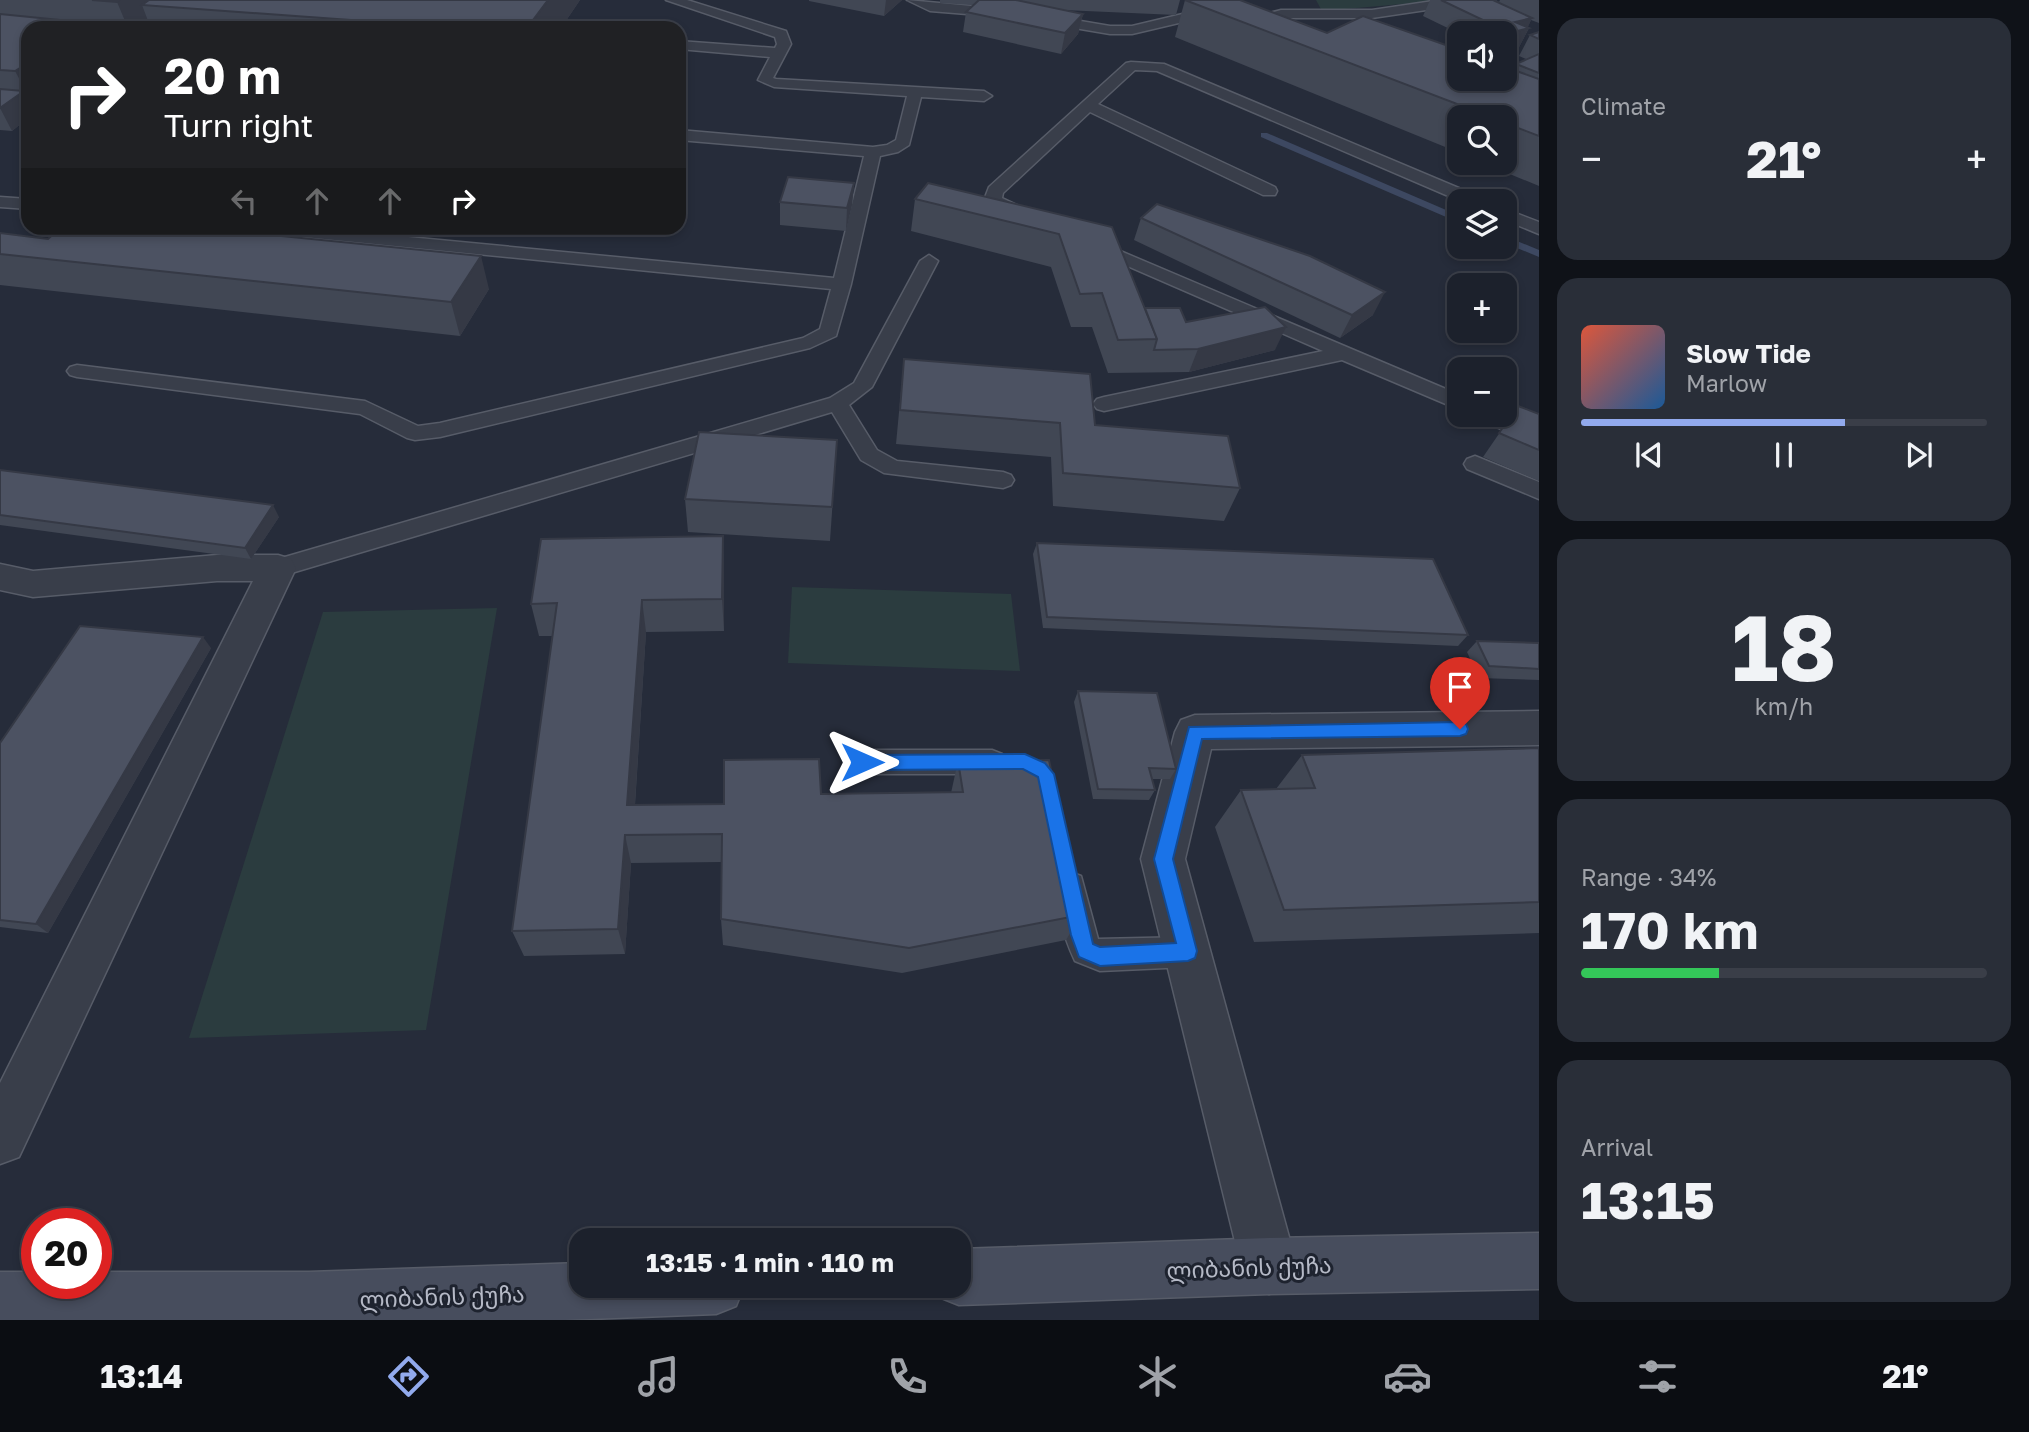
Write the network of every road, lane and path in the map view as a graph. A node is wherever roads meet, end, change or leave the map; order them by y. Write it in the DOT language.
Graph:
graph roads {
  1 [pos="673,0"];
  2 [pos="914,0"];
  3 [pos="1194,0"];
  4 [pos="1467,0"];
  5 [pos="1285,43"];
  6 [pos="686,46"];
  7 [pos="779,53"];
  8 [pos="915,92"];
  9 [pos="984,96"];
  10 [pos="1088,105"];
  11 [pos="686,136"];
  12 [pos="873,152"];
  13 [pos="1447,189"];
  14 [pos="1269,191"];
  15 [pos="0,202"];
  16 [pos="21,204"];
  17 [pos="1517,219"];
  18 [pos="1041,222"];
  19 [pos="1539,229"];
  20 [pos="336,235"];
  21 [pos="1079,239"];
  22 [pos="929,261"];
  23 [pos="842,284"];
  24 [pos="1344,353"];
  25 [pos="77,372"];
  26 [pos="1447,397"];
  27 [pos="836,403"];
  28 [pos="1104,404"];
  29 [pos="1515,427"];
  30 [pos="1539,437"];
  31 [pos="1475,464"];
  32 [pos="1003,480"];
  33 [pos="1539,491"];
  34 [pos="278,568"];
  35 [pos="0,577"];
  36 [pos="1539,728"];
  37 [pos="1025,761"];
  38 [pos="862,762"];
  39 [pos="1063,854"];
  40 [pos="1188,951"];
  41 [pos="0,1138"];
  42 [pos="1539,1261"];
  43 [pos="1269,1266"];
  44 [pos="971,1277"];
  45 [pos="569,1291"];
  46 [pos="0,1301"];
  1 -- 7 [label="lane"];
  2 -- 3 [label="lane"];
  4 -- 5 [label="lane"];
  6 -- 7 [label="lane"];
  7 -- 8 [label="lane"];
  8 -- 9 [label="lane"];
  8 -- 12 [label="lane"];
  10 -- 13 [label="lane"];
  10 -- 14 [label="lane"];
  10 -- 18 [label="lane"];
  11 -- 12 [label="lane"];
  12 -- 23 [label="lane"];
  15 -- 16 [label="lane"];
  17 -- 19 [label="lane"];
  20 -- 23 [label="lane"];
  21 -- 24 [label="lane"];
  22 -- 27 [label="lane"];
  23 -- 25 [label="lane"];
  24 -- 26 [label="lane"];
  24 -- 28 [label="lane"];
  27 -- 32 [label="lane"];
  27 -- 34 [label="lane"];
  29 -- 30 [label="lane"];
  31 -- 33 [label="lane"];
  34 -- 35 [label="street"];
  34 -- 41 [label="street"];
  36 -- 40 [label="street"];
  37 -- 38 [label="lane"];
  39 -- 40 [label="lane"];
  40 -- 43 [label="street"];
  42 -- 43 [label="street, ლიბანის ქუჩა"];
  43 -- 44 [label="street, ლიბანის ქუჩა"];
  45 -- 46 [label="street, ლიბანის ქუჩა"];
}
